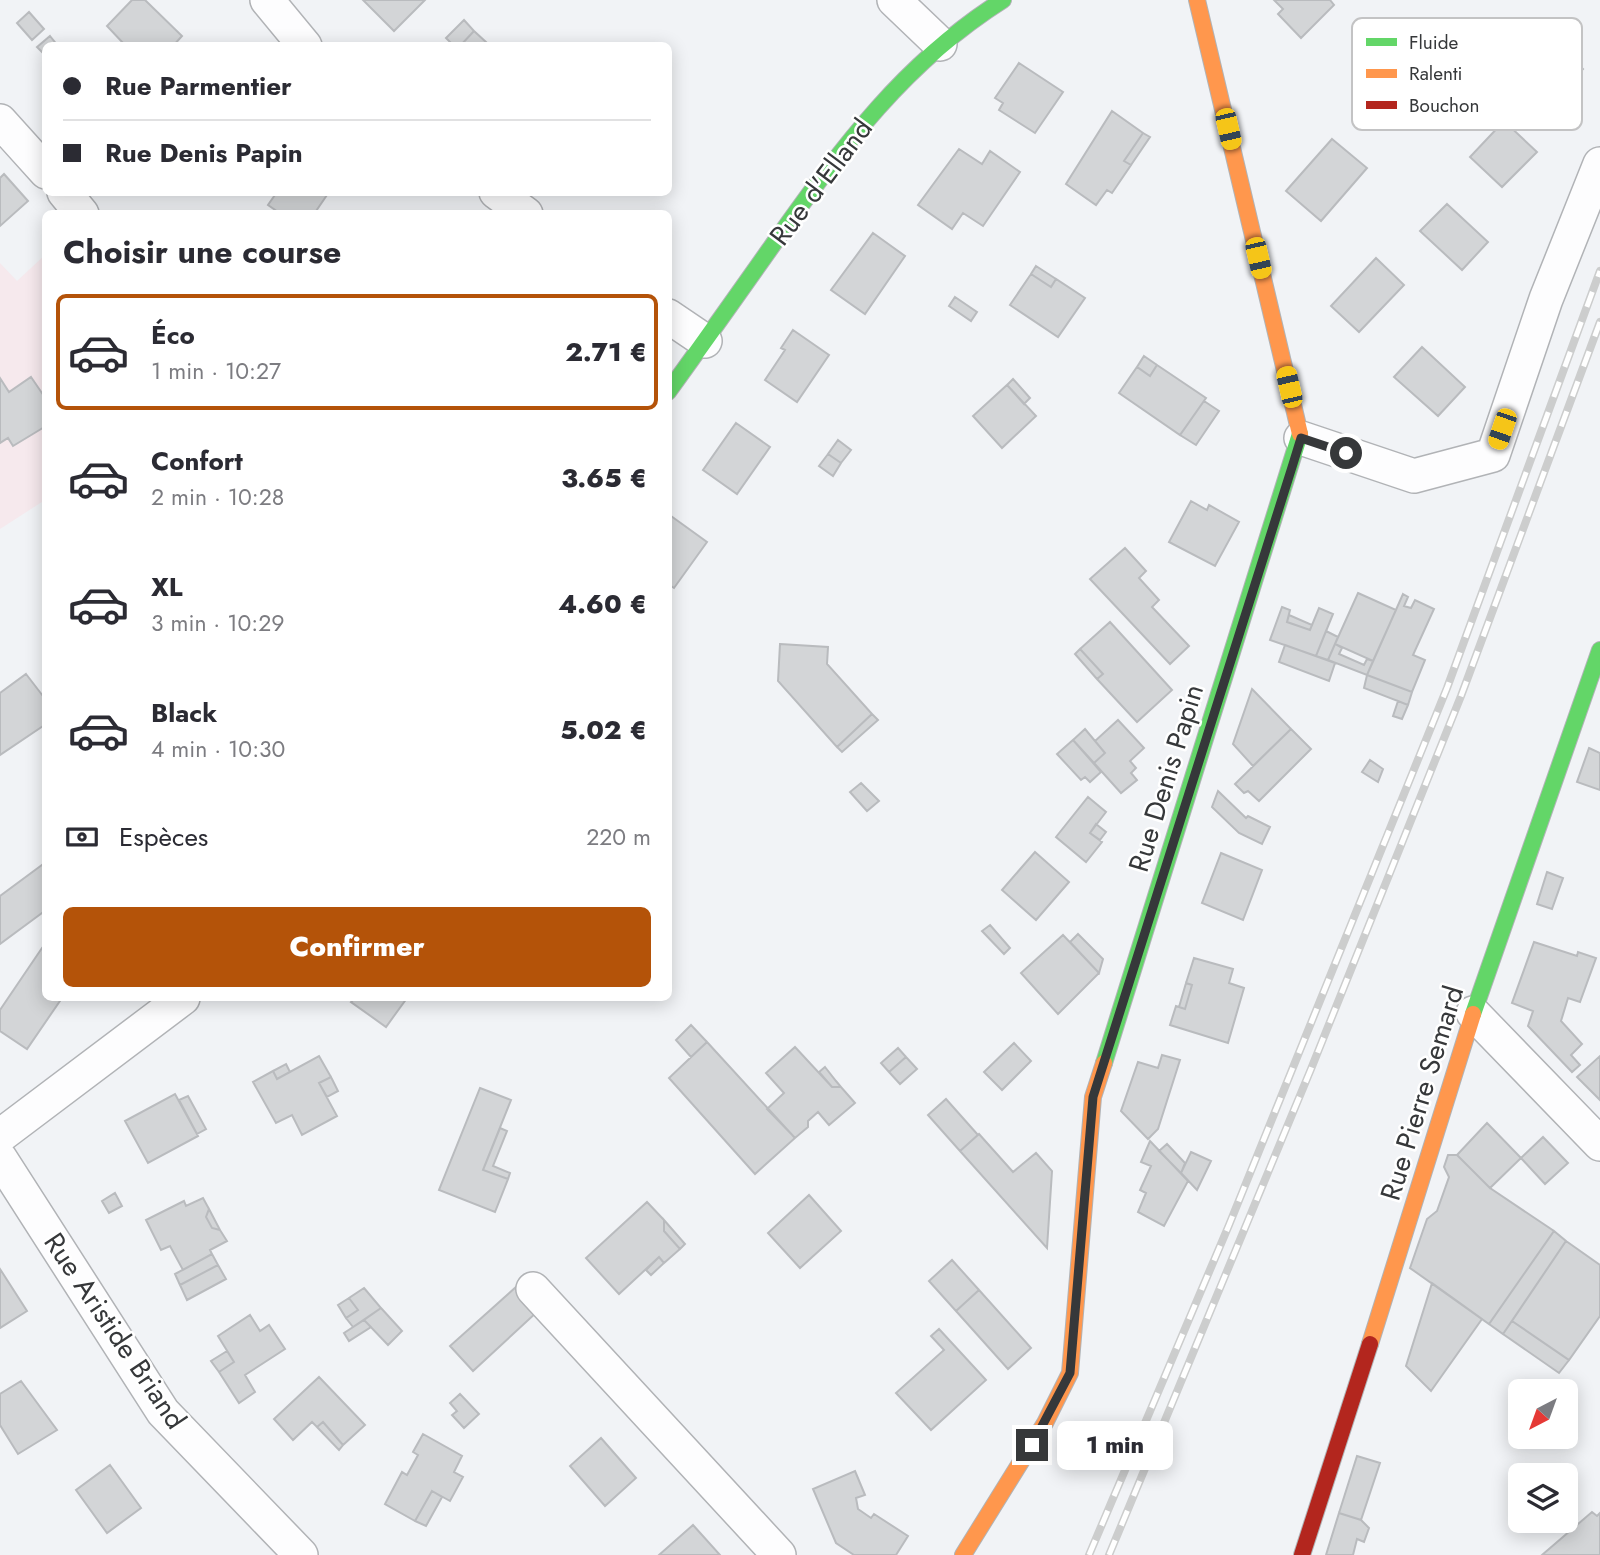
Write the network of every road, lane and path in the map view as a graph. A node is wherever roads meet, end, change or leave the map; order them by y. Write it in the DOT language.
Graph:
graph roads {
  1 [pos="267,0"];
  2 [pos="894,0"];
  3 [pos="1003,0"];
  4 [pos="1197,0"];
  5 [pos="302,42"];
  6 [pos="940,44"];
  7 [pos="0,121"];
  8 [pos="1600,164"];
  9 [pos="42,168"];
  10 [pos="67,196"];
  11 [pos="501,196"];
  12 [pos="79,210"];
  13 [pos="521,210"];
  14 [pos="672,319"];
  15 [pos="705,341"];
  16 [pos="672,386"];
  17 [pos="1301,438"];
  18 [pos="1598,668"];
  19 [pos="179,1001"];
  20 [pos="1473,1013"];
  21 [pos="0,1136"];
  22 [pos="1600,1144"];
  23 [pos="0,1158"];
  24 [pos="533,1289"];
  25 [pos="301,1555"];
  26 [pos="779,1555"];
  27 [pos="963,1555"];
  28 [pos="1301,1555"];
  1 -- 5 [label="street"];
  2 -- 6 [label="street"];
  3 -- 6 [label="street, Rue d'Elland"];
  4 -- 17 [label="street"];
  6 -- 15 [label="street, Rue d'Elland"];
  7 -- 9 [label="street"];
  8 -- 17 [label="street"];
  10 -- 12 [label="street"];
  11 -- 13 [label="street"];
  14 -- 15 [label="street"];
  15 -- 16 [label="street, Rue d'Elland"];
  17 -- 27 [label="street, Rue Denis Papin"];
  18 -- 20 [label="street, Rue Pierre Semard"];
  19 -- 21 [label="street"];
  20 -- 22 [label="street"];
  20 -- 28 [label="street, Rue Pierre Semard"];
  23 -- 25 [label="street, Rue Aristide Briand"];
  24 -- 26 [label="street"];
}
